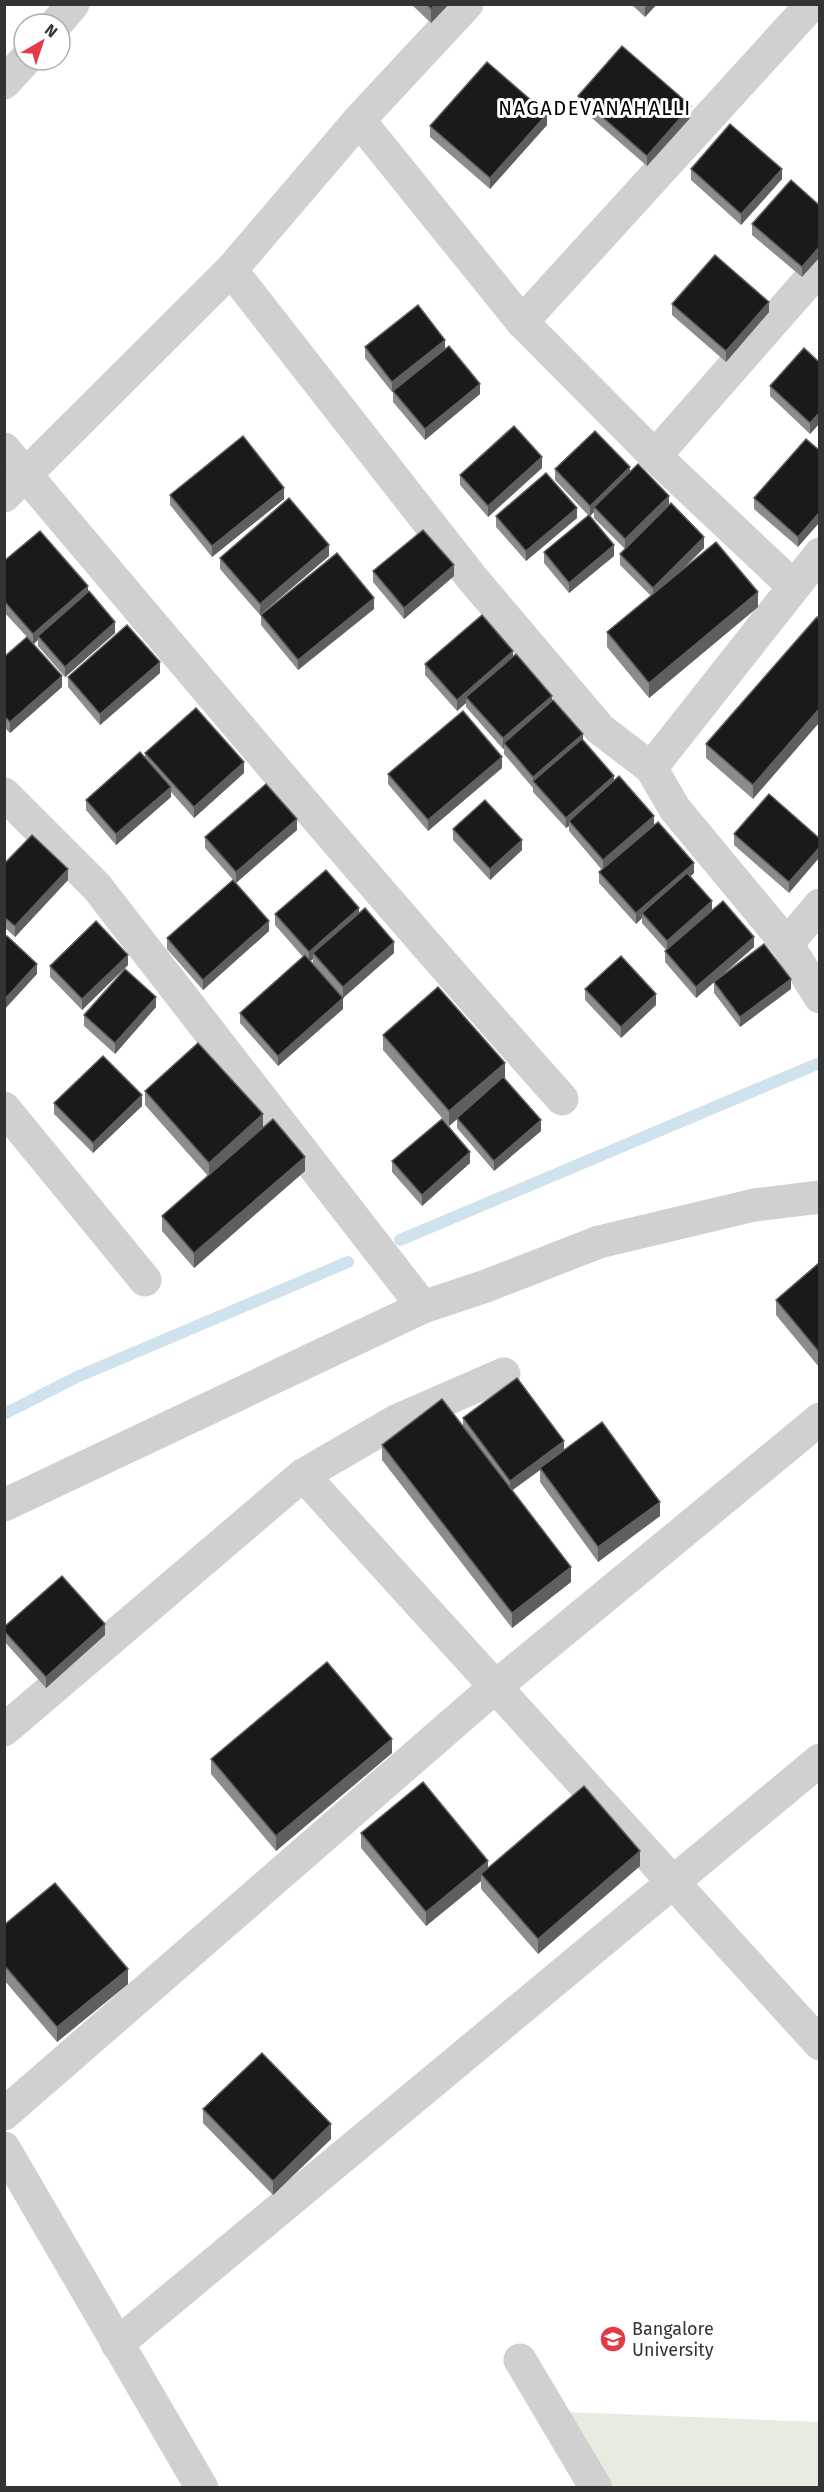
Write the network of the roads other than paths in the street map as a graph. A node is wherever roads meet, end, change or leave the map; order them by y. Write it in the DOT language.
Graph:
graph roads {
  1 [pos="467,4"];
  2 [pos="812,4"];
  3 [pos="359,120"];
  4 [pos="819,268"];
  5 [pos="231,270"];
  6 [pos="522,321"];
  7 [pos="4,448"];
  8 [pos="654,456"];
  9 [pos="16,485"];
  10 [pos="819,554"];
  11 [pos="793,586"];
  12 [pos="651,768"];
  13 [pos="10,810"];
  14 [pos="819,905"];
  15 [pos="787,944"];
  16 [pos="819,997"];
  17 [pos="562,1099"];
  18 [pos="4,1108"];
  19 [pos="819,1197"];
  20 [pos="145,1280"];
  21 [pos="423,1307"];
  22 [pos="504,1374"];
  23 [pos="819,1419"];
  24 [pos="303,1475"];
  25 [pos="4,1505"];
  26 [pos="495,1687"];
  27 [pos="7,1721"];
  28 [pos="819,1760"];
  29 [pos="672,1881"];
  30 [pos="819,2044"];
  31 [pos="4,2114"];
  32 [pos="4,2148"];
  33 [pos="117,2344"];
  34 [pos="520,2360"];
  35 [pos="202,2487"];
  36 [pos="596,2487"];
  1 -- 3 [label="street"];
  2 -- 6 [label="street"];
  3 -- 5 [label="street"];
  3 -- 6 [label="street"];
  4 -- 8 [label="street"];
  5 -- 9 [label="street"];
  5 -- 12 [label="street"];
  6 -- 8 [label="street"];
  7 -- 9 [label="street"];
  8 -- 11 [label="street"];
  9 -- 17 [label="street"];
  10 -- 11 [label="street"];
  11 -- 12 [label="street"];
  12 -- 15 [label="street"];
  13 -- 21 [label="street"];
  14 -- 15 [label="street"];
  15 -- 16 [label="street"];
  18 -- 20 [label="street"];
  19 -- 21 [label="street"];
  21 -- 25 [label="street"];
  22 -- 24 [label="street"];
  23 -- 26 [label="street"];
  24 -- 26 [label="street"];
  24 -- 27 [label="street"];
  26 -- 29 [label="street"];
  26 -- 31 [label="street"];
  28 -- 29 [label="street"];
  29 -- 30 [label="street"];
  29 -- 33 [label="street"];
  32 -- 33 [label="street"];
  33 -- 35 [label="street"];
  34 -- 36 [label="street"];
}
